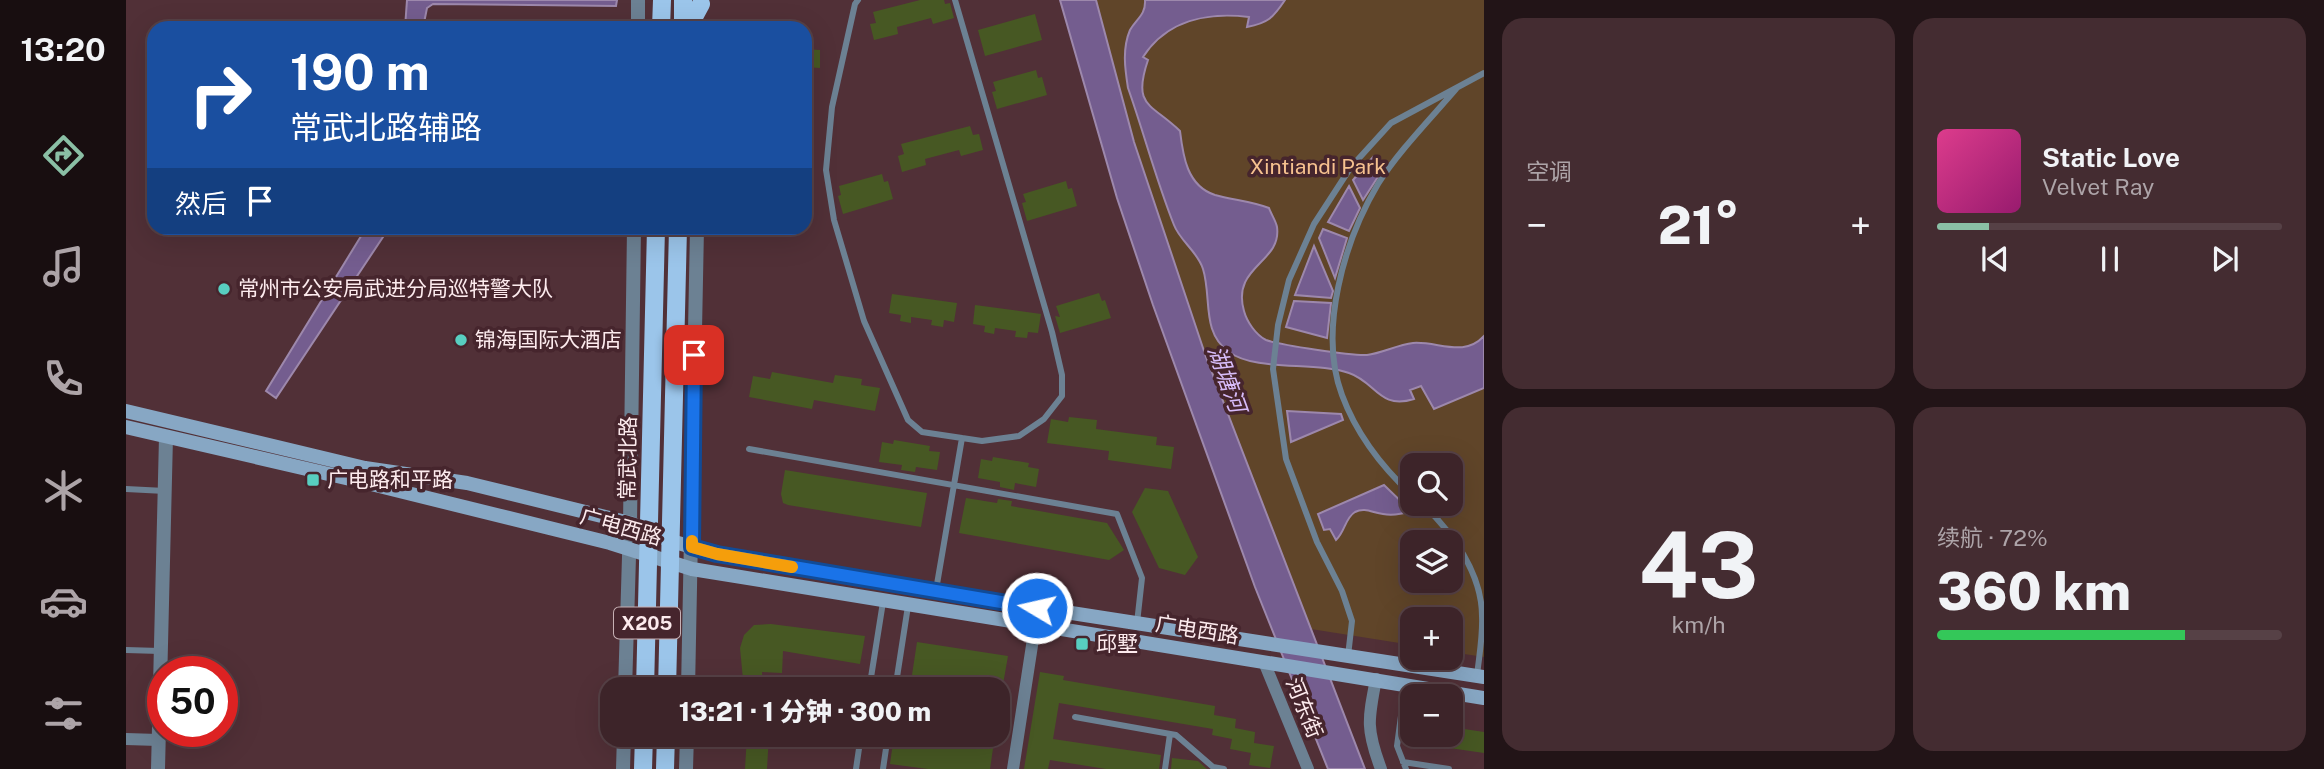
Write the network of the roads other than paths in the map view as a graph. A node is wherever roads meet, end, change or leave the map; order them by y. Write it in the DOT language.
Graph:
graph roads {
  1 [pos="638,0"];
  2 [pos="662,0"];
  3 [pos="683,0"];
  4 [pos="858,0"];
  5 [pos="955,0"];
  6 [pos="701,2"];
  7 [pos="638,21"];
  8 [pos="661,21"];
  9 [pos="682,21"];
  10 [pos="692,21"];
  11 [pos="701,21"];
  12 [pos="1484,73"];
  13 [pos="1459,86"];
  14 [pos="634,235"];
  15 [pos="656,235"];
  16 [pos="678,235"];
  17 [pos="696,235"];
  18 [pos="126,411"];
  19 [pos="126,427"];
  20 [pos="166,437"];
  21 [pos="962,438"];
  22 [pos="749,449"];
  23 [pos="1400,481"];
  24 [pos="954,485"];
  25 [pos="126,489"];
  26 [pos="164,491"];
  27 [pos="1435,516"];
  28 [pos="630,523"];
  29 [pos="649,533"];
  30 [pos="671,541"];
  31 [pos="692,547"];
  32 [pos="629,549"];
  33 [pos="648,556"];
  34 [pos="670,563"];
  35 [pos="692,569"];
  36 [pos="936,592"];
  37 [pos="883,601"];
  38 [pos="908,606"];
  39 [pos="1137,623"];
  40 [pos="1035,626"];
  41 [pos="126,650"];
  42 [pos="160,651"];
  43 [pos="160,656"];
  44 [pos="1348,656"];
  45 [pos="1264,662"];
  46 [pos="1480,676"];
  47 [pos="625,677"];
  48 [pos="645,677"];
  49 [pos="667,677"];
  50 [pos="688,677"];
  51 [pos="871,677"];
  52 [pos="897,677"];
  53 [pos="1376,679"];
  54 [pos="1405,684"];
  55 [pos="1463,694"];
  56 [pos="1484,698"];
  57 [pos="1075,717"];
  58 [pos="1400,723"];
  59 [pos="1170,734"];
  60 [pos="126,739"];
  61 [pos="147,740"];
  62 [pos="158,747"];
  63 [pos="624,747"];
  64 [pos="644,747"];
  65 [pos="666,747"];
  66 [pos="687,747"];
  67 [pos="860,747"];
  68 [pos="886,747"];
  69 [pos="1404,765"];
  70 [pos="158,769"];
  71 [pos="623,769"];
  72 [pos="643,769"];
  73 [pos="665,769"];
  74 [pos="686,769"];
  75 [pos="856,769"];
  76 [pos="883,769"];
  77 [pos="1013,769"];
  78 [pos="1165,769"];
  79 [pos="1224,769"];
  80 [pos="1308,769"];
  81 [pos="1381,769"];
  82 [pos="1449,769"];
  1 -- 7 [label="street"];
  2 -- 8 [label="main road"];
  3 -- 9 [label="main road"];
  4 -- 21 [label="lane"];
  5 -- 21 [label="lane"];
  6 -- 10 [label="main road"];
  6 -- 11 [label="street"];
  12 -- 13 [label="lane"];
  13 -- 23 [label="lane"];
  13 -- 44 [label="lane"];
  14 -- 28 [label="street"];
  15 -- 29 [label="main road, 常武北路 / X205"];
  16 -- 30 [label="main road, X205"];
  17 -- 31 [label="street"];
  18 -- 28 [label="main road, 广电西路"];
  19 -- 20 [label="main road, 广电西路"];
  20 -- 26 [label="street"];
  20 -- 32 [label="main road, 广电西路"];
  21 -- 24 [label="lane"];
  22 -- 24 [label="lane"];
  24 -- 36 [label="lane"];
  24 -- 39 [label="lane"];
  25 -- 26 [label="lane"];
  26 -- 42 [label="street"];
  27 -- 46 [label="lane"];
  28 -- 29 [label="main road, 广电西路"];
  28 -- 32 [label="street"];
  29 -- 30 [label="main road, 广电西路"];
  29 -- 33 [label="main road, 常武北路 / X205"];
  30 -- 31 [label="main road, 广电西路"];
  30 -- 34 [label="main road, X205"];
  31 -- 35 [label="street"];
  31 -- 36 [label="main road, 广电西路"];
  32 -- 33 [label="main road, 广电西路"];
  32 -- 47 [label="street"];
  33 -- 34 [label="main road, 广电西路"];
  33 -- 48 [label="main road, 常武北路 / X205"];
  34 -- 35 [label="main road, 广电西路"];
  34 -- 49 [label="main road, X205"];
  35 -- 37 [label="main road, 广电西路"];
  35 -- 50 [label="street"];
  36 -- 39 [label="main road, 广电西路"];
  37 -- 38 [label="main road, 广电西路"];
  37 -- 51 [label="lane"];
  38 -- 40 [label="main road, 广电西路"];
  38 -- 52 [label="lane"];
  39 -- 44 [label="main road, 广电西路"];
  40 -- 45 [label="main road, 广电西路"];
  40 -- 77 [label="street"];
  41 -- 42 [label="lane"];
  42 -- 43 [label="street"];
  44 -- 46 [label="main road, 广电西路"];
  45 -- 53 [label="main road, 广电西路"];
  45 -- 80 [label="street, 河东街"];
  53 -- 54 [label="main road, 广电西路"];
  53 -- 81 [label="street"];
  55 -- 56 [label="main road, 广电西路"];
  57 -- 59 [label="lane"];
  58 -- 69 [label="lane"];
  59 -- 78 [label="lane"];
  59 -- 79 [label="lane"];
  60 -- 61 [label="street"];
  62 -- 70 [label="street"];
  63 -- 71 [label="street"];
  64 -- 72 [label="main road"];
  65 -- 73 [label="main road"];
  66 -- 74 [label="street"];
  67 -- 75 [label="lane"];
  68 -- 76 [label="lane"];
  69 -- 82 [label="lane"];
}
